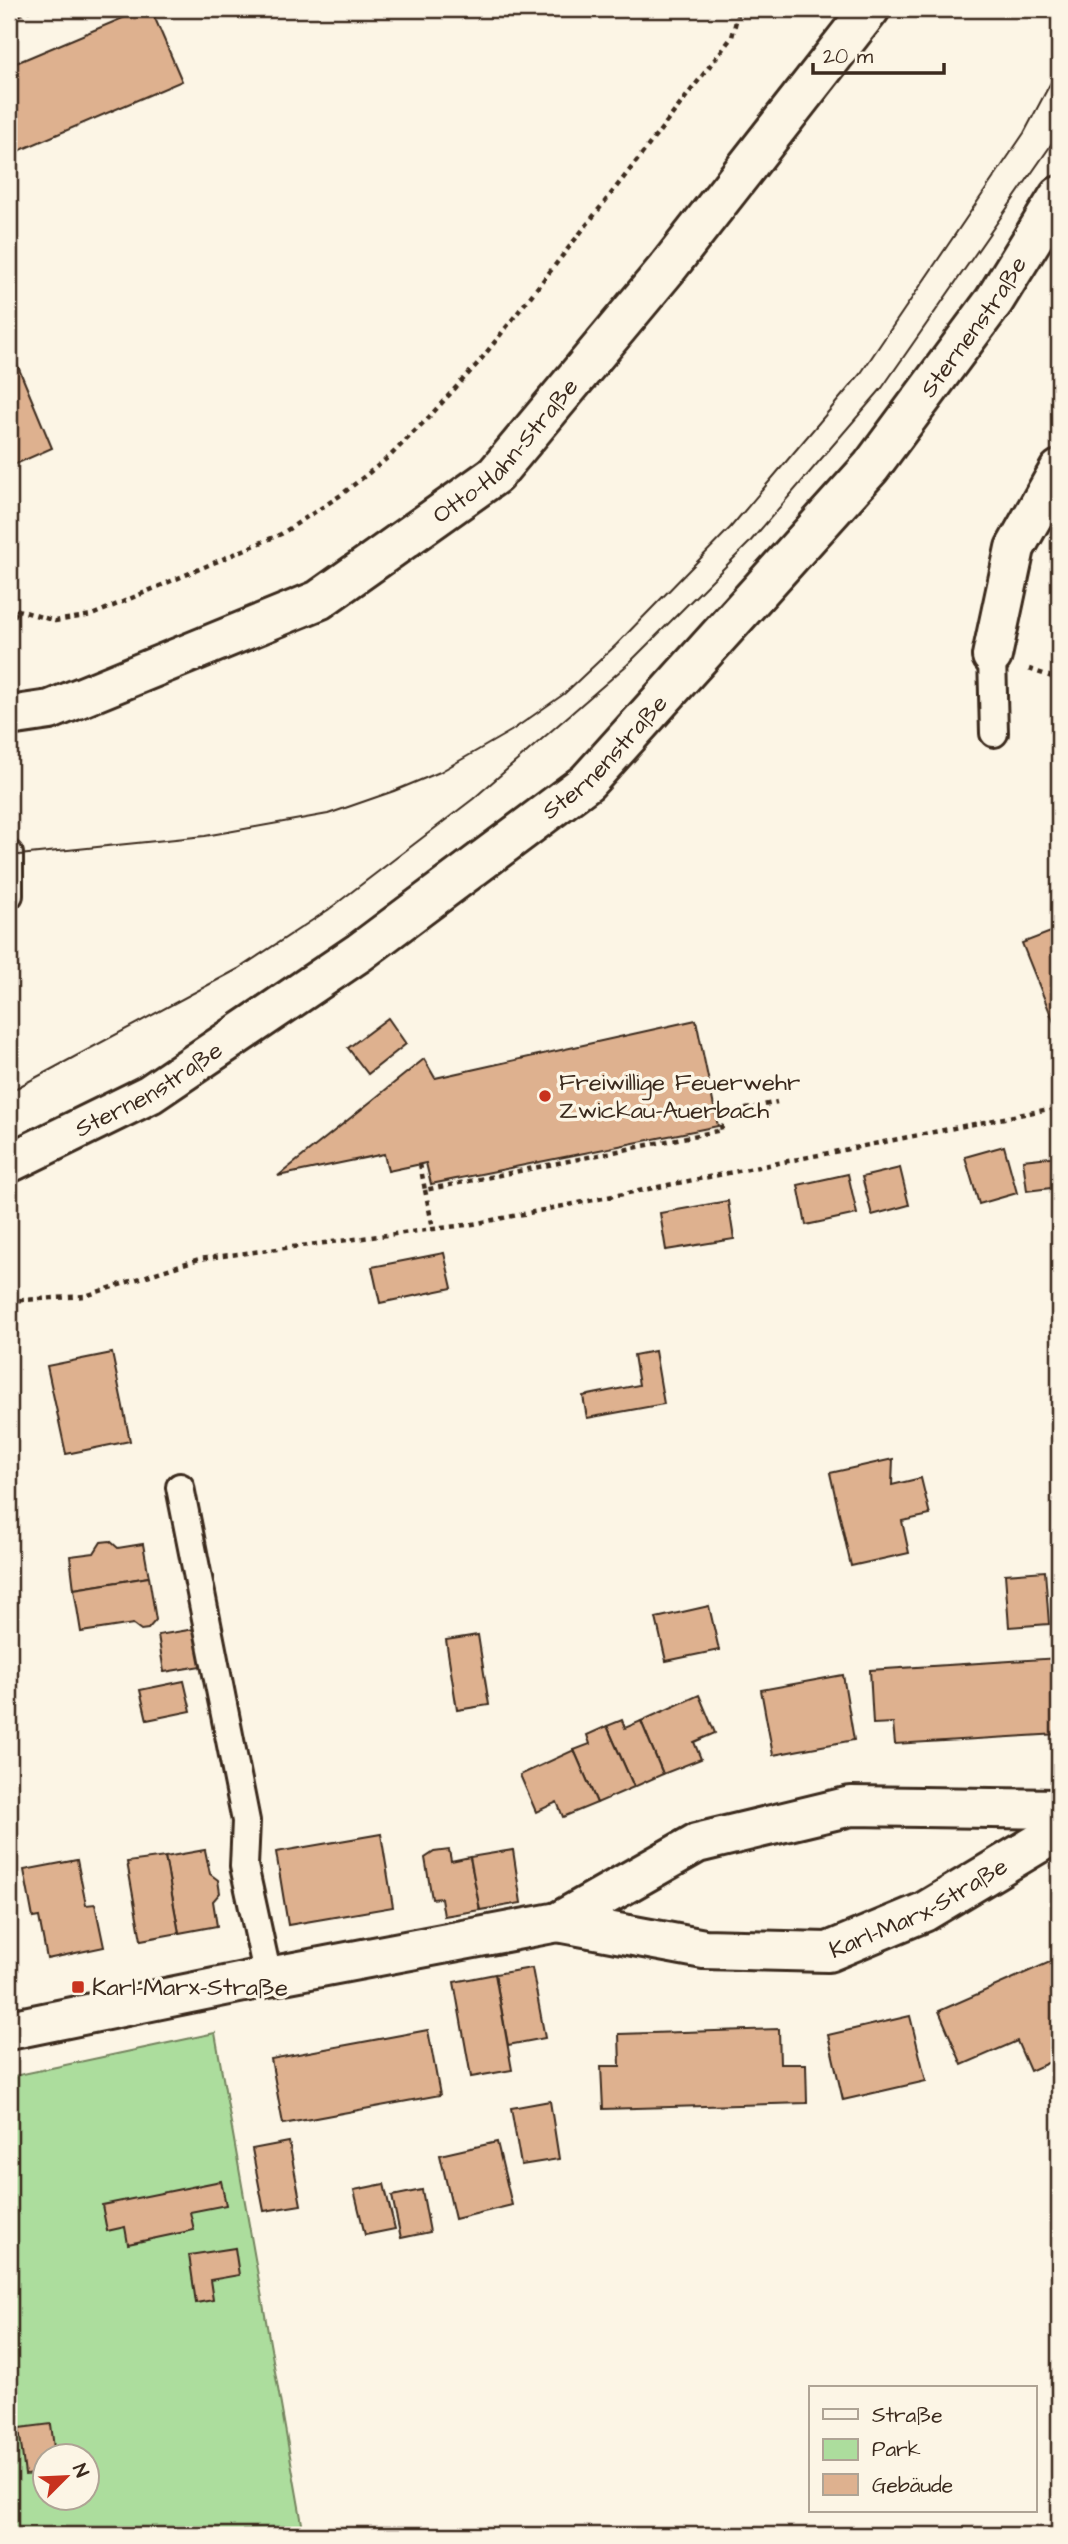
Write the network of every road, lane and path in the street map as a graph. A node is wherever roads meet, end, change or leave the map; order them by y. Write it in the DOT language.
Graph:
graph roads {
  1 [pos="32,9"];
  2 [pos="739,9"];
  3 [pos="870,9"];
  4 [pos="9,19"];
  5 [pos="1059,196"];
  6 [pos="1059,470"];
  7 [pos="9,602"];
  8 [pos="18,610"];
  9 [pos="9,625"];
  10 [pos="992,656"];
  11 [pos="9,716"];
  12 [pos="993,733"];
  13 [pos="9,854"];
  14 [pos="9,895"];
  15 [pos="778,1102"];
  16 [pos="1059,1107"];
  17 [pos="9,1163"];
  18 [pos="420,1164"];
  19 [pos="425,1189"];
  20 [pos="433,1228"];
  21 [pos="9,1301"];
  22 [pos="180,1487"];
  23 [pos="1059,1809"];
  24 [pos="1059,1831"];
  25 [pos="558,1922"];
  26 [pos="268,1977"];
  27 [pos="9,2030"];
  1 -- 4 [label="path"];
  2 -- 8 [label="path"];
  3 -- 11 [label="street, Otto-Hahn-Straße"];
  5 -- 17 [label="street, Sternenstraße"];
  6 -- 10 [label="street"];
  7 -- 8 [label="path"];
  8 -- 9 [label="path"];
  10 -- 12 [label="lane"];
  13 -- 14 [label="lane"];
  15 -- 19 [label="path"];
  16 -- 20 [label="path"];
  18 -- 19 [label="path"];
  19 -- 20 [label="path"];
  20 -- 21 [label="path"];
  22 -- 26 [label="lane"];
  23 -- 25 [label="street, Karl-Marx-Straße"];
  24 -- 25 [label="street, Karl-Marx-Straße"];
  25 -- 26 [label="street, Karl-Marx-Straße"];
  26 -- 27 [label="street, Karl-Marx-Straße"];
}
